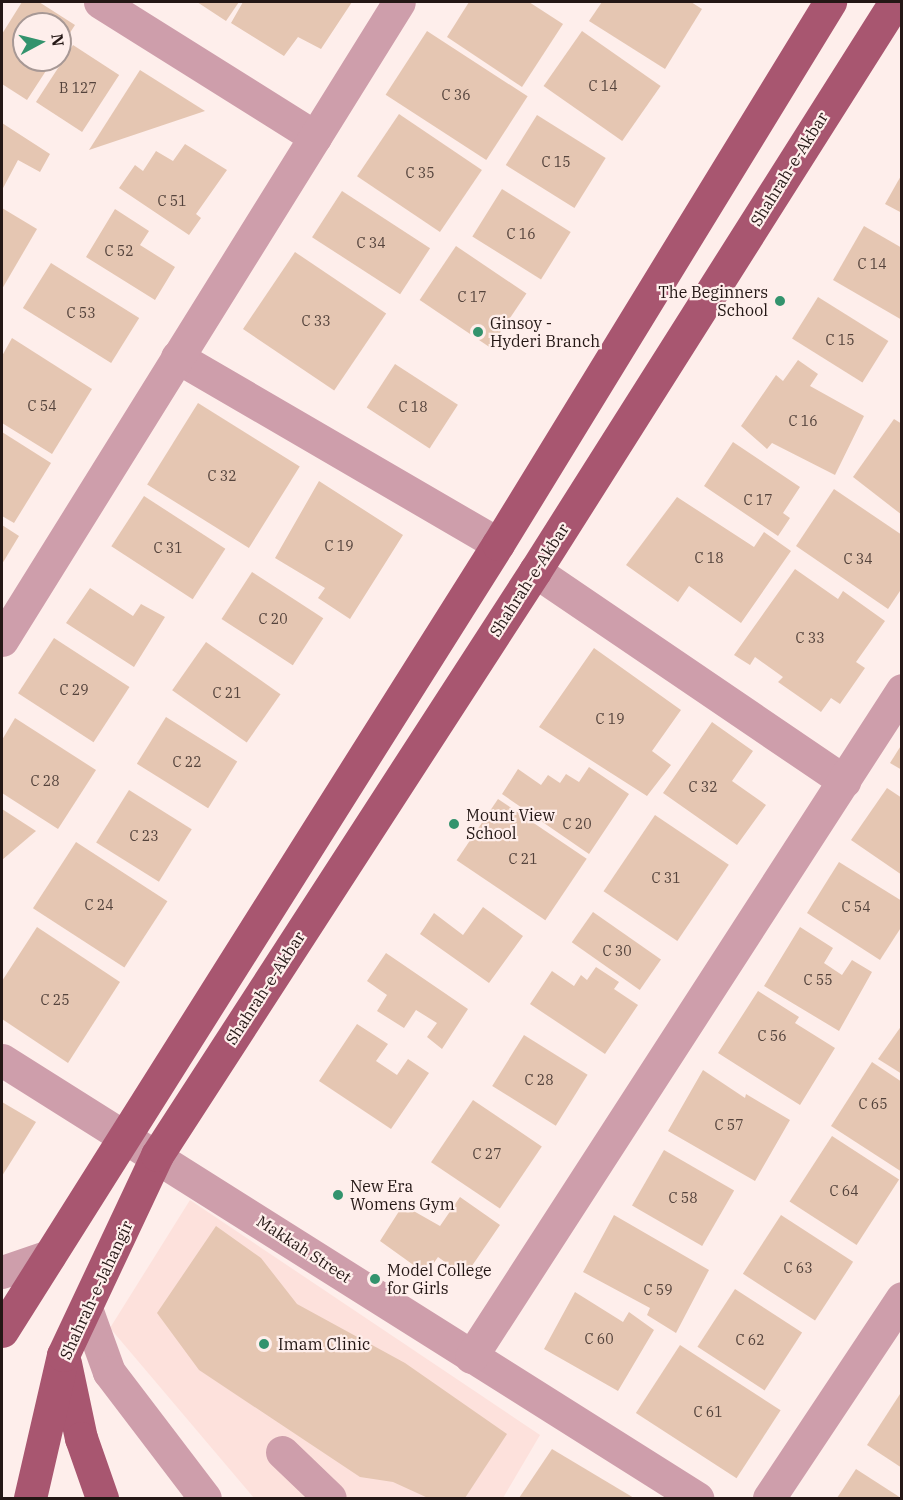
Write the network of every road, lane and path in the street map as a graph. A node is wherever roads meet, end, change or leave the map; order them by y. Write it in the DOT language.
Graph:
graph roads {
  1 [pos="100,2"];
  2 [pos="399,2"];
  3 [pos="830,2"];
  4 [pos="895,2"];
  5 [pos="315,137"];
  6 [pos="177,357"];
  7 [pos="498,544"];
  8 [pos="535,571"];
  9 [pos="2,640"];
  10 [pos="902,690"];
  11 [pos="844,781"];
  12 [pos="2,1059"];
  13 [pos="125,1136"];
  14 [pos="157,1155"];
  15 [pos="49,1256"];
  16 [pos="2,1272"];
  17 [pos="902,1298"];
  18 [pos="87,1311"];
  19 [pos="4,1324"];
  20 [pos="63,1355"];
  21 [pos="471,1357"];
  22 [pos="282,1452"];
  23 [pos="30,1498"];
  24 [pos="102,1498"];
  25 [pos="206,1498"];
  26 [pos="330,1498"];
  27 [pos="697,1498"];
  28 [pos="769,1498"];
  1 -- 5 [label="street"];
  2 -- 5 [label="street"];
  3 -- 7 [label="main road"];
  4 -- 8 [label="main road, Shahrah-e-Akbar"];
  5 -- 6 [label="street"];
  6 -- 7 [label="street"];
  6 -- 9 [label="street"];
  7 -- 13 [label="main road"];
  8 -- 11 [label="street"];
  8 -- 14 [label="main road, Shahrah-e-Akbar"];
  10 -- 11 [label="street"];
  11 -- 21 [label="street"];
  12 -- 13 [label="street, Makkah Street"];
  13 -- 14 [label="street, Makkah Street"];
  13 -- 15 [label="main road"];
  14 -- 18 [label="main road, Shahrah-e-Jahangir"];
  14 -- 21 [label="street, Makkah Street"];
  15 -- 16 [label="street"];
  15 -- 19 [label="main road"];
  17 -- 28 [label="street"];
  18 -- 20 [label="main road, Shahrah-e-Jahangir"];
  18 -- 25 [label="street"];
  20 -- 23 [label="main road, Shahrah-e-Jahangir"];
  20 -- 24 [label="main road"];
  21 -- 27 [label="street, Makkah Street"];
  22 -- 26 [label="street"];
}
